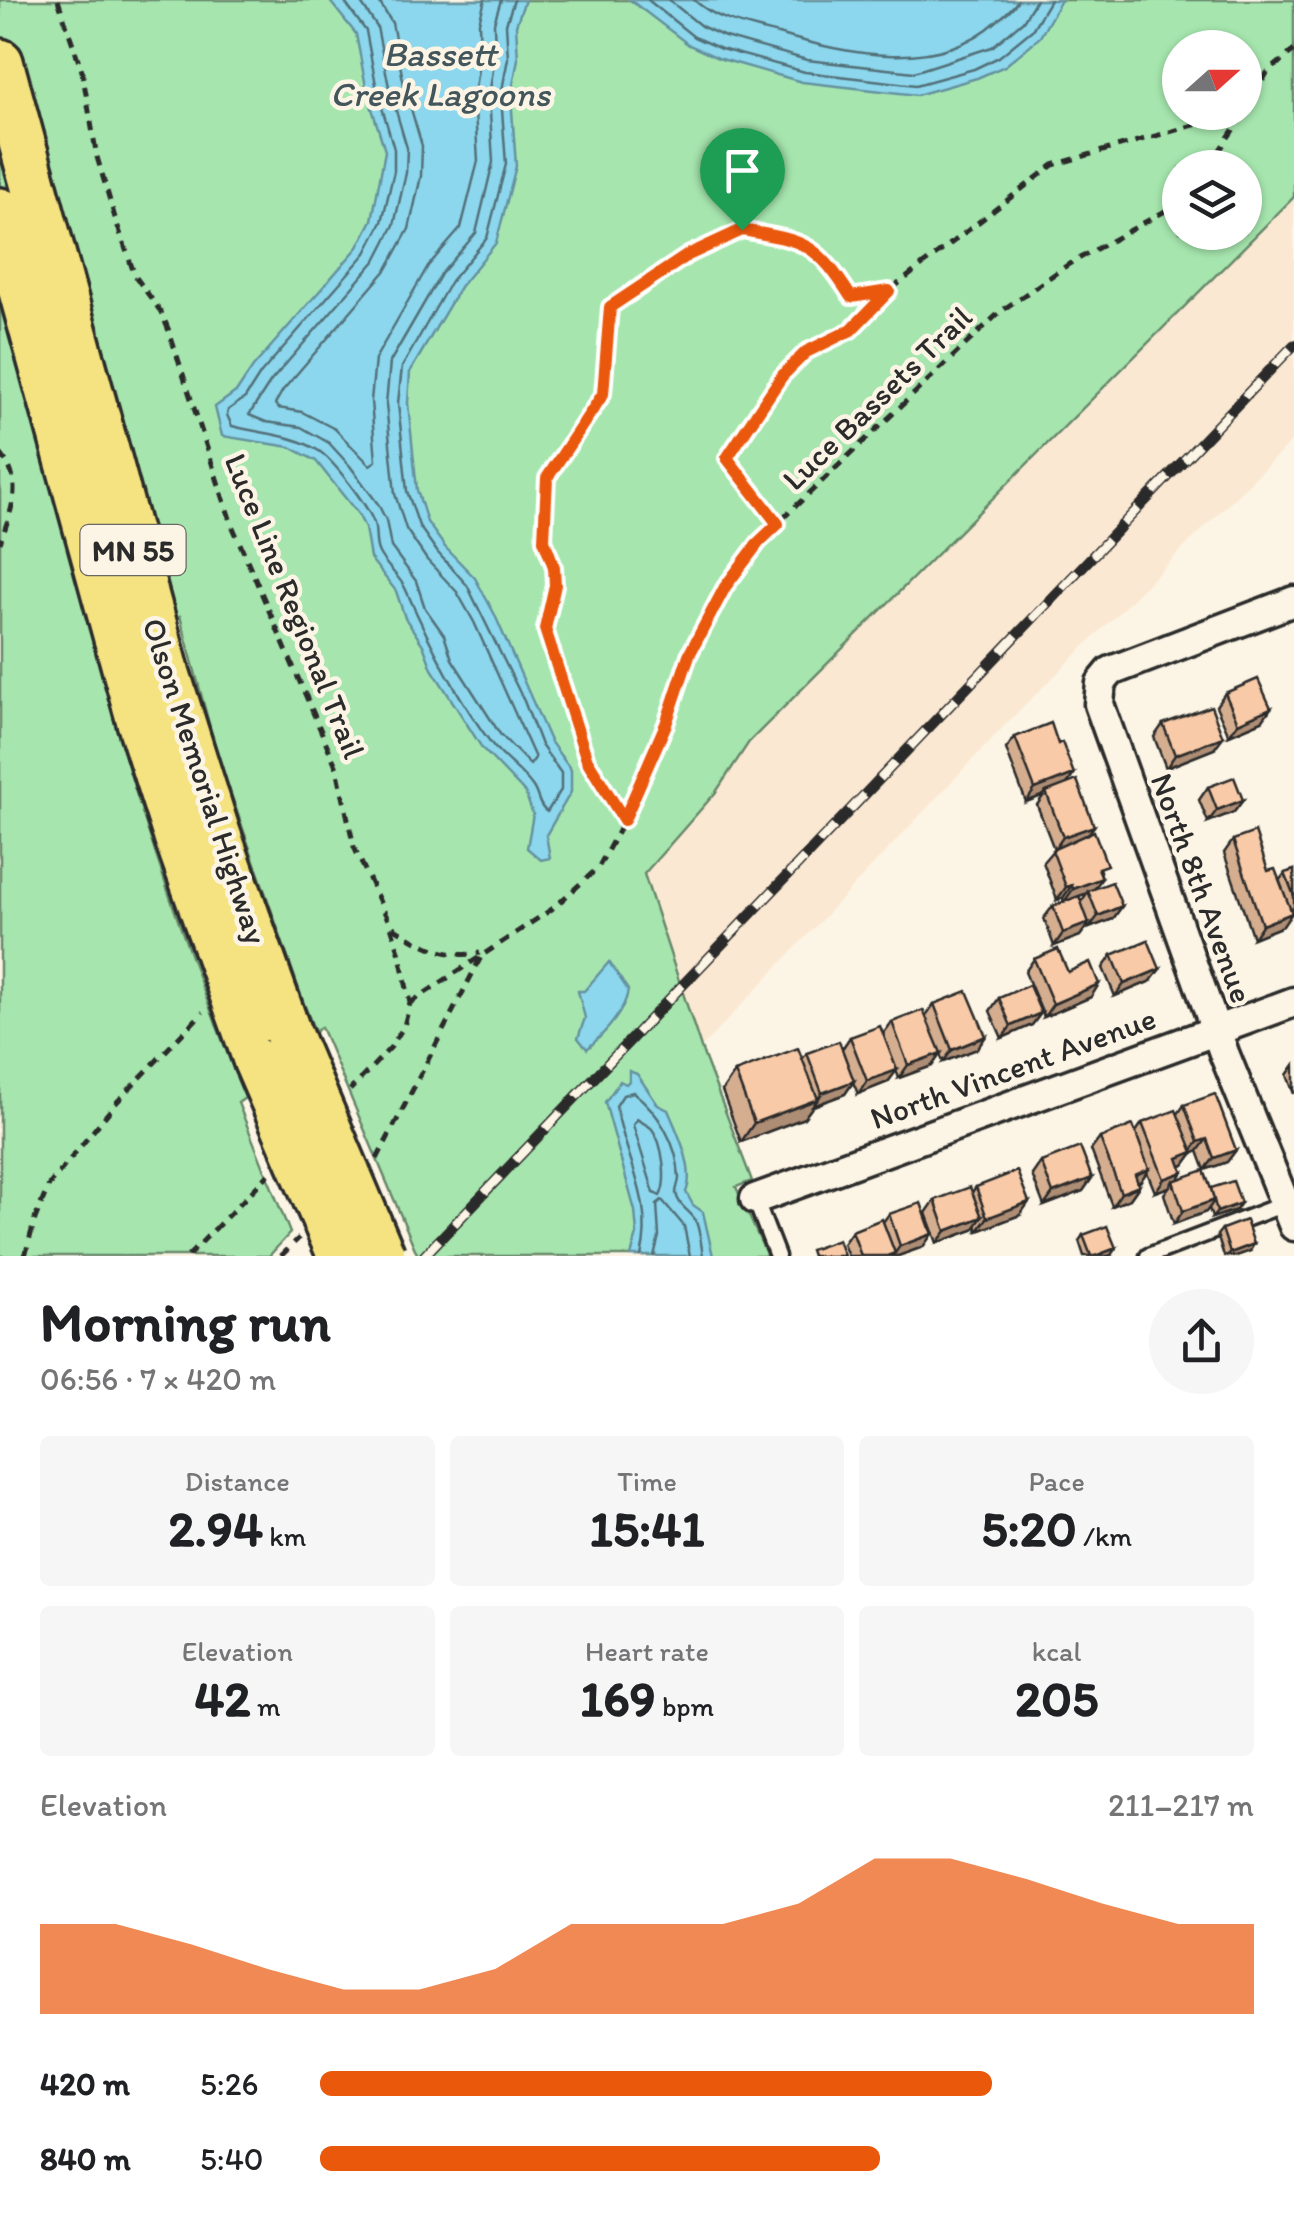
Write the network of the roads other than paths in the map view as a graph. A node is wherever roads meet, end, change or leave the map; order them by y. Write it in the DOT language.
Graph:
graph roads {
  1 [pos="0,62"];
  2 [pos="0,211"];
  3 [pos="1294,601"];
  4 [pos="1294,1002"];
  5 [pos="1216,1032"];
  6 [pos="272,1046"];
  7 [pos="755,1200"];
  8 [pos="1291,1210"];
  9 [pos="326,1241"];
  10 [pos="382,1256"];
  11 [pos="776,1256"];
  12 [pos="1148,1256"];
  1 -- 6 [label="main road, Olson Memorial Highway / MN 55"];
  2 -- 6 [label="main road, Olson Memorial Highway / MN 55"];
  3 -- 5 [label="street, North 8th Avenue"];
  4 -- 5 [label="street, North Vincent Avenue"];
  5 -- 7 [label="street, North Vincent Avenue"];
  5 -- 8 [label="street, North 8th Avenue"];
  6 -- 9 [label="main road, Olson Memorial Highway / MN 55, bridge"];
  6 -- 10 [label="main road, Olson Memorial Highway / MN 55, bridge"];
  7 -- 11 [label="lane"];
  8 -- 12 [label="lane"];
}
